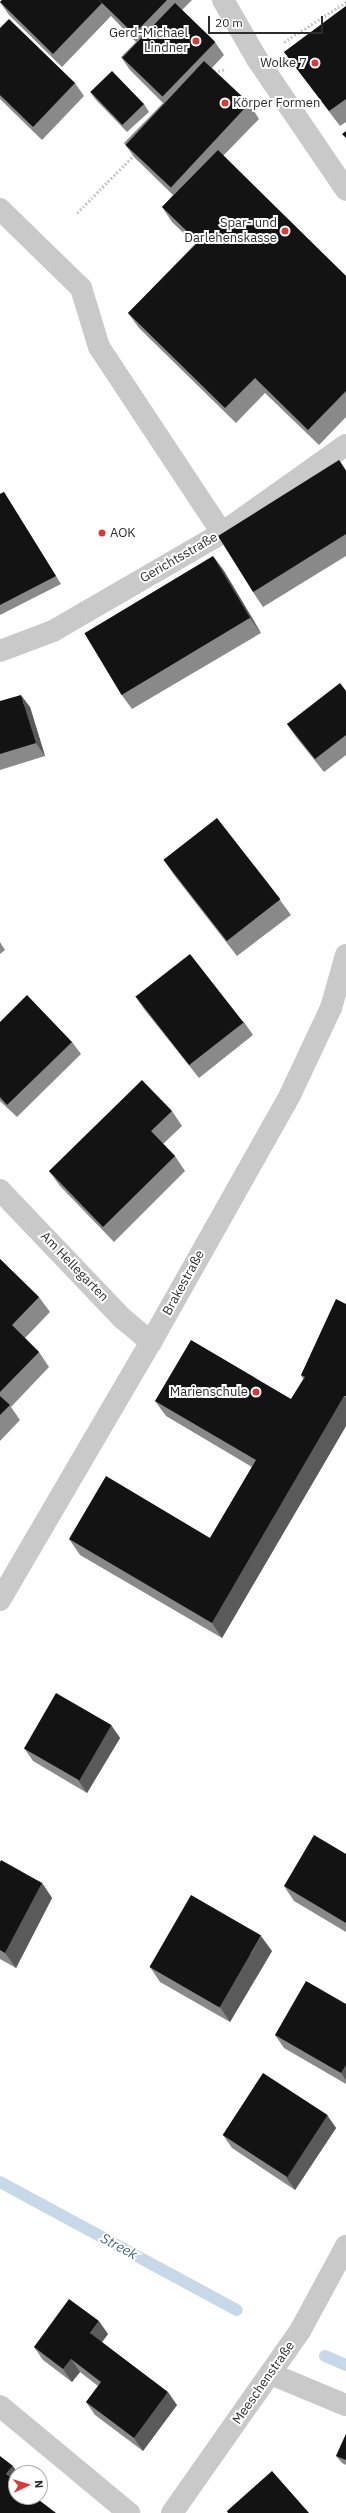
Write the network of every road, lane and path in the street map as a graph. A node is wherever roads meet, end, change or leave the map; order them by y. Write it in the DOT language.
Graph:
graph roads {
  1 [pos="223,0"];
  2 [pos="346,2"];
  3 [pos="257,59"];
  4 [pos="213,73"];
  5 [pos="137,152"];
  6 [pos="346,190"];
  7 [pos="0,209"];
  8 [pos="77,213"];
  9 [pos="346,445"];
  10 [pos="222,533"];
  11 [pos="0,651"];
  12 [pos="346,956"];
  13 [pos="0,1190"];
  14 [pos="151,1342"];
  15 [pos="0,1600"];
  16 [pos="346,2246"];
  17 [pos="271,2374"];
  18 [pos="346,2405"];
  19 [pos="0,2406"];
  20 [pos="129,2513"];
  21 [pos="172,2513"];
  1 -- 3 [label="street"];
  2 -- 3 [label="path"];
  3 -- 4 [label="path"];
  3 -- 6 [label="street"];
  5 -- 8 [label="path"];
  7 -- 10 [label="street"];
  9 -- 10 [label="street, Gerichtsstraße"];
  10 -- 11 [label="street, Gerichtsstraße"];
  12 -- 14 [label="street, Brakestraße"];
  13 -- 14 [label="street, Am Hellegarten"];
  14 -- 15 [label="street, Brakestraße"];
  16 -- 17 [label="street, Meeschenstraße"];
  17 -- 18 [label="street"];
  17 -- 21 [label="street, Meeschenstraße"];
  19 -- 20 [label="street"];
}
